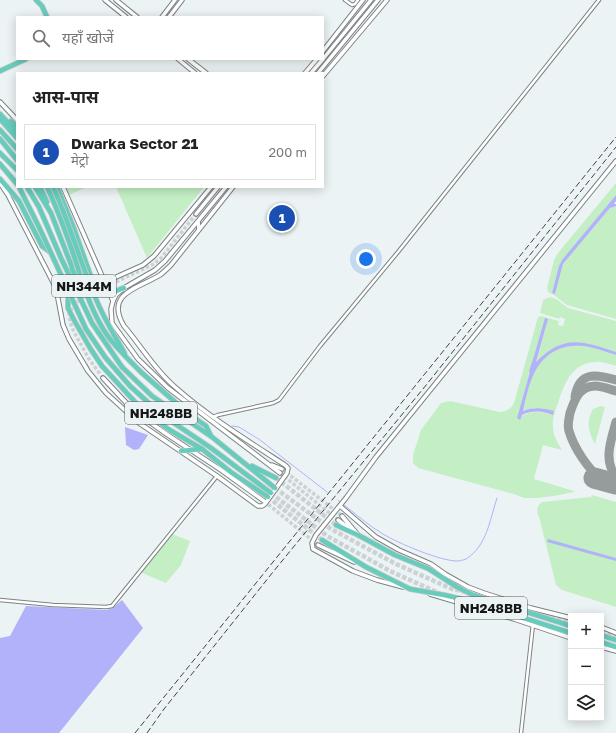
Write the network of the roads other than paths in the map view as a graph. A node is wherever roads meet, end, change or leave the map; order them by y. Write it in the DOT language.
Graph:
graph roads {
  1 [pos="36,0"];
  2 [pos="106,0"];
  3 [pos="116,0"];
  4 [pos="175,0"];
  5 [pos="182,0"];
  6 [pos="345,0"];
  7 [pos="358,0"];
  8 [pos="363,0"];
  9 [pos="371,0"];
  10 [pos="378,0"];
  11 [pos="387,0"];
  12 [pos="599,0"];
  13 [pos="47,16"];
  14 [pos="125,16"];
  15 [pos="136,16"];
  16 [pos="163,16"];
  17 [pos="170,16"];
  18 [pos="324,50"];
  19 [pos="324,58"];
  20 [pos="24,60"];
  21 [pos="179,60"];
  22 [pos="189,60"];
  23 [pos="316,60"];
  24 [pos="322,60"];
  25 [pos="0,71"];
  26 [pos="194,72"];
  27 [pos="205,72"];
  28 [pos="306,72"];
  29 [pos="312,72"];
  30 [pos="319,72"];
  31 [pos="324,75"];
  32 [pos="0,102"];
  33 [pos="0,113"];
  34 [pos="0,119"];
  35 [pos="16,119"];
  36 [pos="16,126"];
  37 [pos="0,130"];
  38 [pos="16,131"];
  39 [pos="16,137"];
  40 [pos="0,139"];
  41 [pos="16,149"];
  42 [pos="0,153"];
  43 [pos="16,159"];
  44 [pos="616,162"];
  45 [pos="0,164"];
  46 [pos="16,169"];
  47 [pos="0,179"];
  48 [pos="0,183"];
  49 [pos="16,183"];
  50 [pos="20,188"];
  51 [pos="28,188"];
  52 [pos="36,188"];
  53 [pos="40,188"];
  54 [pos="47,188"];
  55 [pos="53,188"];
  56 [pos="57,188"];
  57 [pos="63,188"];
  58 [pos="211,188"];
  59 [pos="217,188"];
  60 [pos="225,188"];
  61 [pos="232,188"];
  62 [pos="51,213"];
  63 [pos="196,214"];
  64 [pos="198,222"];
  65 [pos="199,230"];
  66 [pos="50,252"];
  67 [pos="72,268"];
  68 [pos="90,279"];
  69 [pos="105,282"];
  70 [pos="82,284"];
  71 [pos="124,288"];
  72 [pos="109,294"];
  73 [pos="113,301"];
  74 [pos="130,361"];
  75 [pos="103,378"];
  76 [pos="213,417"];
  77 [pos="220,422"];
  78 [pos="216,426"];
  79 [pos="212,437"];
  80 [pos="211,448"];
  81 [pos="202,449"];
  82 [pos="192,450"];
  83 [pos="181,451"];
  84 [pos="243,462"];
  85 [pos="238,468"];
  86 [pos="281,471"];
  87 [pos="232,473"];
  88 [pos="217,476"];
  89 [pos="276,478"];
  90 [pos="275,488"];
  91 [pos="264,501"];
  92 [pos="340,506"];
  93 [pos="342,516"];
  94 [pos="337,523"];
  95 [pos="358,535"];
  96 [pos="322,540"];
  97 [pos="318,545"];
  98 [pos="366,567"];
  99 [pos="410,589"];
  100 [pos="0,600"];
  101 [pos="568,617"];
  102 [pos="533,623"];
  103 [pos="568,625"];
  104 [pos="604,628"];
  105 [pos="568,631"];
  106 [pos="616,633"];
  107 [pos="604,636"];
  108 [pos="568,637"];
  109 [pos="616,640"];
  110 [pos="604,643"];
  111 [pos="616,646"];
  112 [pos="604,648"];
  113 [pos="616,651"];
  114 [pos="521,733"];
  1 -- 13 [label="highway"];
  2 -- 14 [label="street"];
  3 -- 15 [label="street"];
  4 -- 16 [label="street"];
  5 -- 17 [label="street"];
  6 -- 7 [label="street"];
  8 -- 18 [label="street"];
  9 -- 19 [label="street"];
  10 -- 30 [label="street"];
  11 -- 31 [label="street"];
  12 -- 76 [label="street"];
  20 -- 25 [label="highway"];
  21 -- 26 [label="street"];
  22 -- 27 [label="street"];
  23 -- 28 [label="street"];
  24 -- 29 [label="street"];
  32 -- 35 [label="street"];
  33 -- 36 [label="highway"];
  33 -- 38 [label="highway"];
  34 -- 39 [label="highway"];
  37 -- 41 [label="highway"];
  40 -- 43 [label="highway"];
  42 -- 46 [label="highway"];
  44 -- 92 [label="street"];
  45 -- 49 [label="highway"];
  47 -- 66 [label="highway"];
  48 -- 83 [label="street"];
  50 -- 66 [label="highway, NH248BB, bridge"];
  51 -- 79 [label="highway, NH248BB, bridge"];
  52 -- 62 [label="highway"];
  53 -- 62 [label="highway"];
  54 -- 70 [label="highway, NH344M, bridge"];
  55 -- 68 [label="highway, bridge"];
  56 -- 68 [label="highway, bridge"];
  57 -- 69 [label="street"];
  58 -- 69 [label="street"];
  59 -- 63 [label="street"];
  60 -- 64 [label="street"];
  61 -- 65 [label="street"];
  62 -- 67 [label="highway"];
  64 -- 65 [label="street"];
  64 -- 71 [label="street"];
  65 -- 76 [label="street"];
  66 -- 80 [label="highway, NH248BB, bridge"];
  67 -- 70 [label="highway"];
  67 -- 81 [label="highway"];
  68 -- 69 [label="highway"];
  68 -- 70 [label="highway"];
  68 -- 74 [label="highway, bridge"];
  69 -- 72 [label="street"];
  70 -- 72 [label="highway"];
  70 -- 74 [label="highway, NH344M, bridge"];
  71 -- 72 [label="highway"];
  71 -- 73 [label="street"];
  72 -- 73 [label="street"];
  73 -- 78 [label="street"];
  74 -- 79 [label="highway, NH344M, bridge"];
  75 -- 82 [label="street"];
  76 -- 77 [label="street"];
  77 -- 78 [label="street"];
  77 -- 88 [label="street"];
  78 -- 86 [label="street"];
  79 -- 84 [label="highway, NH248BB"];
  80 -- 81 [label="highway"];
  80 -- 85 [label="highway, NH248BB"];
  81 -- 82 [label="highway"];
  81 -- 87 [label="highway"];
  82 -- 83 [label="highway"];
  82 -- 91 [label="street"];
  83 -- 88 [label="street"];
  84 -- 89 [label="highway"];
  84 -- 90 [label="highway, NH248BB"];
  85 -- 87 [label="highway"];
  85 -- 87 [label="highway, NH248BB"];
  88 -- 100 [label="street"];
  92 -- 99 [label="street"];
  92 -- 101 [label="street"];
  93 -- 95 [label="street"];
  94 -- 95 [label="highway"];
  95 -- 103 [label="highway, NH248BB"];
  96 -- 98 [label="highway"];
  97 -- 98 [label="street"];
  98 -- 99 [label="highway"];
  99 -- 102 [label="highway, NH248BB"];
  102 -- 105 [label="highway, NH248BB"];
  102 -- 108 [label="street"];
  102 -- 114 [label="street"];
  104 -- 106 [label="street"];
  107 -- 109 [label="highway"];
  110 -- 111 [label="highway"];
  112 -- 113 [label="street"];
}
